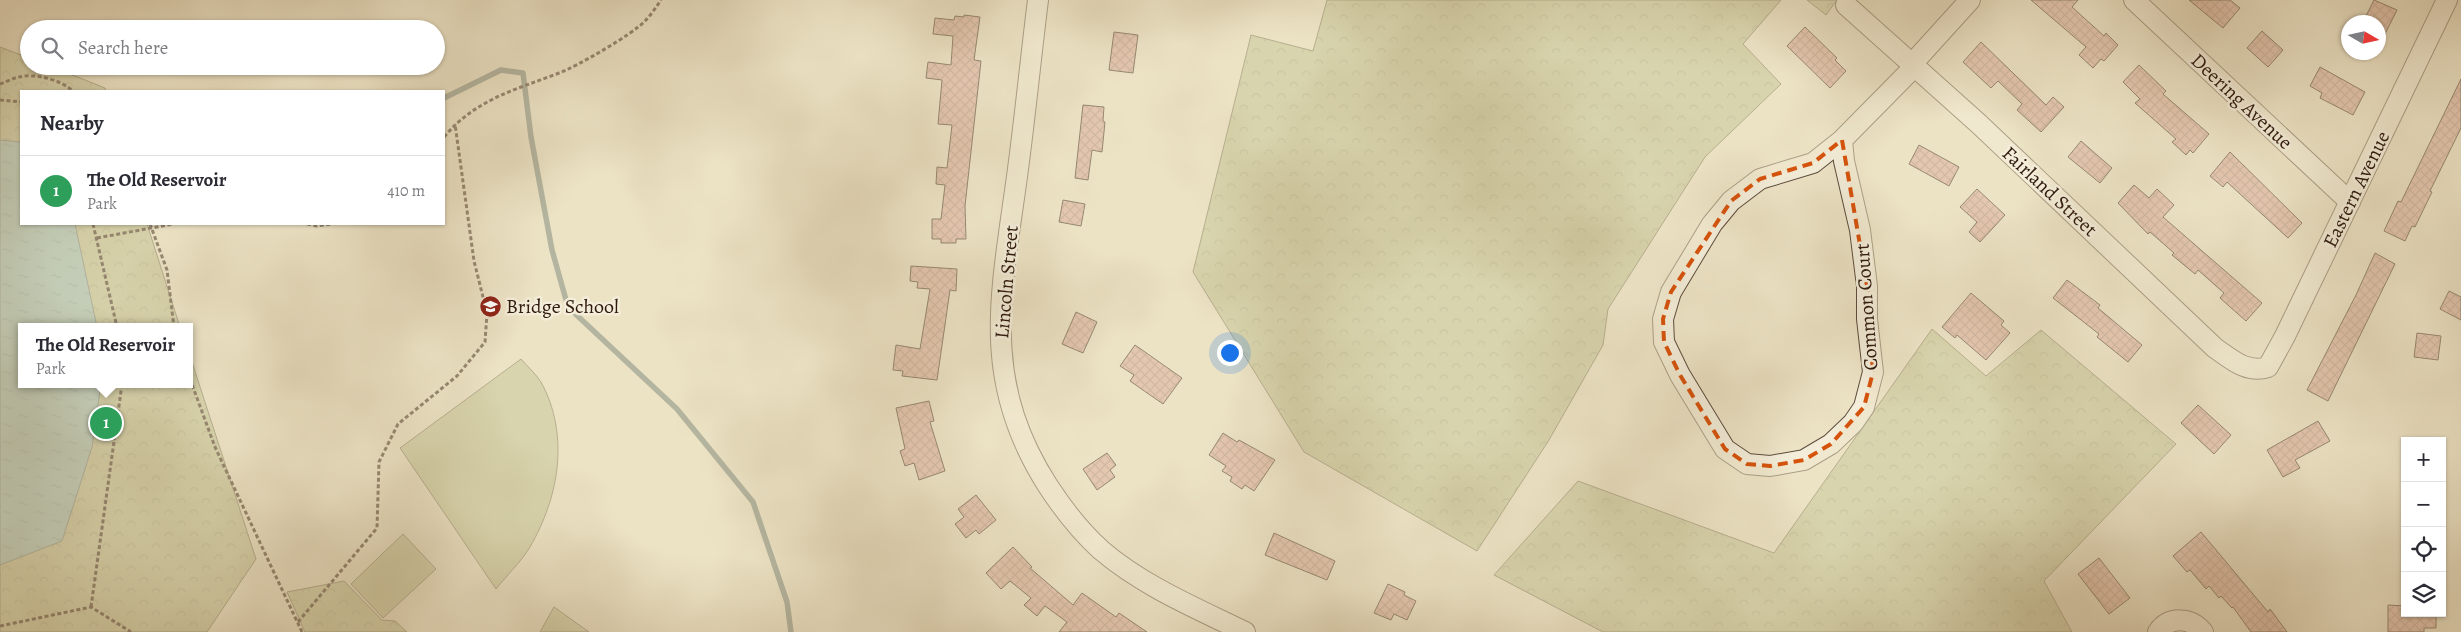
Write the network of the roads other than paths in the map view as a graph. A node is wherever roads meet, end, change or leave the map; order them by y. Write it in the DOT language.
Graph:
graph roads {
  1 [pos="1038,0"];
  2 [pos="1970,0"];
  3 [pos="2134,0"];
  4 [pos="2448,0"];
  5 [pos="1846,5"];
  6 [pos="1913,65"];
  7 [pos="1842,140"];
  8 [pos="2350,202"];
  9 [pos="2258,371"];
  10 [pos="1245,632"];
  11 [pos="2158,632"];
  12 [pos="2203,632"];
  1 -- 10 [label="street, Lincoln Street"];
  2 -- 6 [label="street, Common Court"];
  3 -- 8 [label="street, Deering Avenue"];
  4 -- 8 [label="street, Eastern Avenue"];
  5 -- 6 [label="street, Fairland Street"];
  6 -- 7 [label="street, Common Court"];
  6 -- 9 [label="street, Fairland Street"];
  7 -- 7 [label="street, Common Court"];
  8 -- 9 [label="street, Eastern Avenue"];
  11 -- 12 [label="street"];
}
